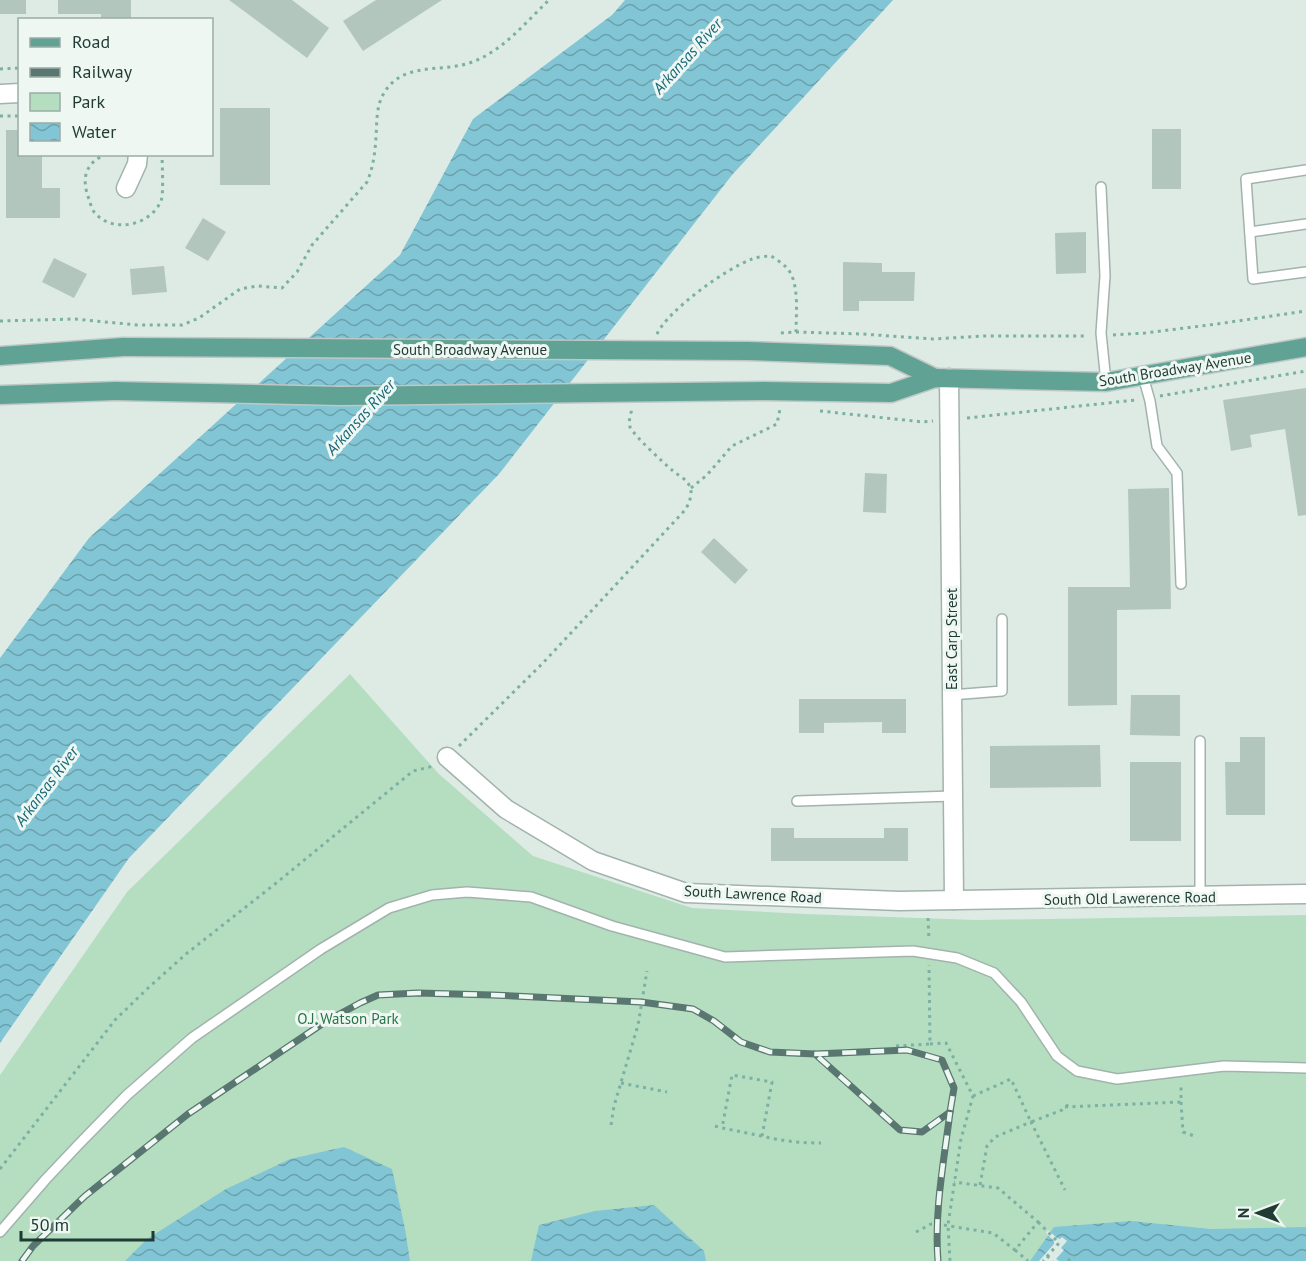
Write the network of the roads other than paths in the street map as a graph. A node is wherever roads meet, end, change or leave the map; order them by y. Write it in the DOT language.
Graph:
graph roads {
  1 [pos="18,93"];
  2 [pos="0,94"];
  3 [pos="138,156"];
  4 [pos="1306,170"];
  5 [pos="1101,187"];
  6 [pos="126,188"];
  7 [pos="1306,224"];
  8 [pos="1250,232"];
  9 [pos="1306,272"];
  10 [pos="1306,347"];
  11 [pos="0,356"];
  12 [pos="1143,376"];
  13 [pos="942,378"];
  14 [pos="1106,382"];
  15 [pos="0,395"];
  16 [pos="1181,584"];
  17 [pos="1002,619"];
  18 [pos="951,695"];
  19 [pos="1200,741"];
  20 [pos="447,757"];
  21 [pos="953,796"];
  22 [pos="797,801"];
  23 [pos="1306,894"];
  24 [pos="1200,897"];
  25 [pos="954,900"];
  26 [pos="1306,1068"];
  27 [pos="0,1232"];
  1 -- 2 [label="street"];
  3 -- 6 [label="street"];
  4 -- 8 [label="lane"];
  5 -- 14 [label="lane"];
  7 -- 8 [label="lane"];
  8 -- 9 [label="lane"];
  10 -- 12 [label="main road, South Broadway Avenue"];
  11 -- 13 [label="main road, South Broadway Avenue, bridge"];
  12 -- 14 [label="main road, South Broadway Avenue"];
  12 -- 16 [label="lane"];
  13 -- 14 [label="main road, South Broadway Avenue"];
  13 -- 15 [label="main road, South Broadway Avenue, bridge"];
  13 -- 18 [label="street, East Carp Street"];
  17 -- 18 [label="lane"];
  18 -- 21 [label="street, East Carp Street"];
  19 -- 24 [label="lane"];
  20 -- 25 [label="street, South Lawrence Road"];
  21 -- 22 [label="lane"];
  21 -- 25 [label="street, East Carp Street"];
  23 -- 24 [label="street, South Old Lawerence Road"];
  24 -- 25 [label="street, South Old Lawerence Road"];
  26 -- 27 [label="lane"];
}
